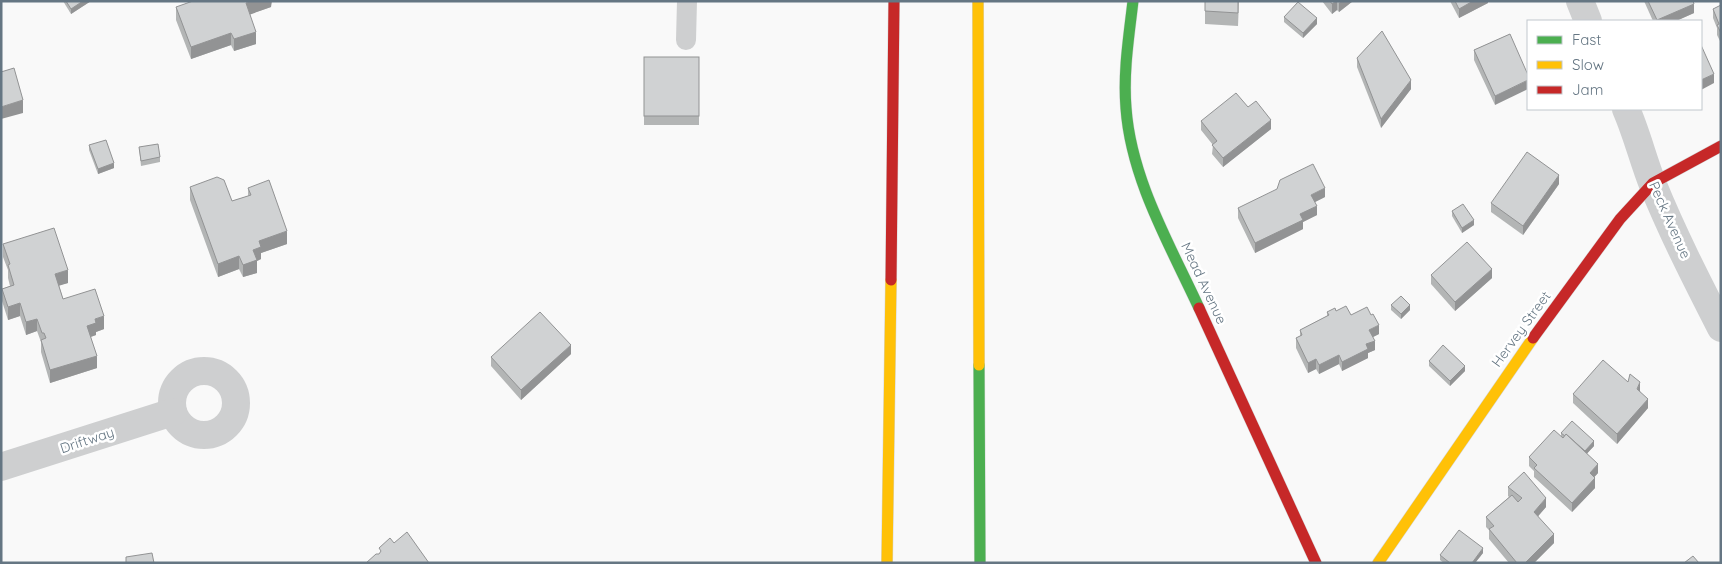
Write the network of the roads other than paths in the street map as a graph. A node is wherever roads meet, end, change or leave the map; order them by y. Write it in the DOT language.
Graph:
graph roads {
  1 [pos="687,1"];
  2 [pos="894,1"];
  3 [pos="978,1"];
  4 [pos="1132,1"];
  5 [pos="1580,1"];
  6 [pos="1588,20"];
  7 [pos="686,40"];
  8 [pos="1626,110"];
  9 [pos="1721,146"];
  10 [pos="1653,183"];
  11 [pos="1721,328"];
  12 [pos="173,412"];
  13 [pos="1,468"];
  14 [pos="888,563"];
  15 [pos="980,563"];
  16 [pos="1316,563"];
  17 [pos="1378,563"];
  1 -- 7 [label="lane"];
  2 -- 14 [label="main road"];
  3 -- 15 [label="main road"];
  4 -- 16 [label="main road, Mead Avenue"];
  5 -- 6 [label="street"];
  8 -- 10 [label="street, Peck Avenue"];
  9 -- 10 [label="main road, Hervey Street"];
  10 -- 11 [label="street, Peck Avenue"];
  10 -- 17 [label="main road, Hervey Street"];
  12 -- 13 [label="street, Driftway"];
}
